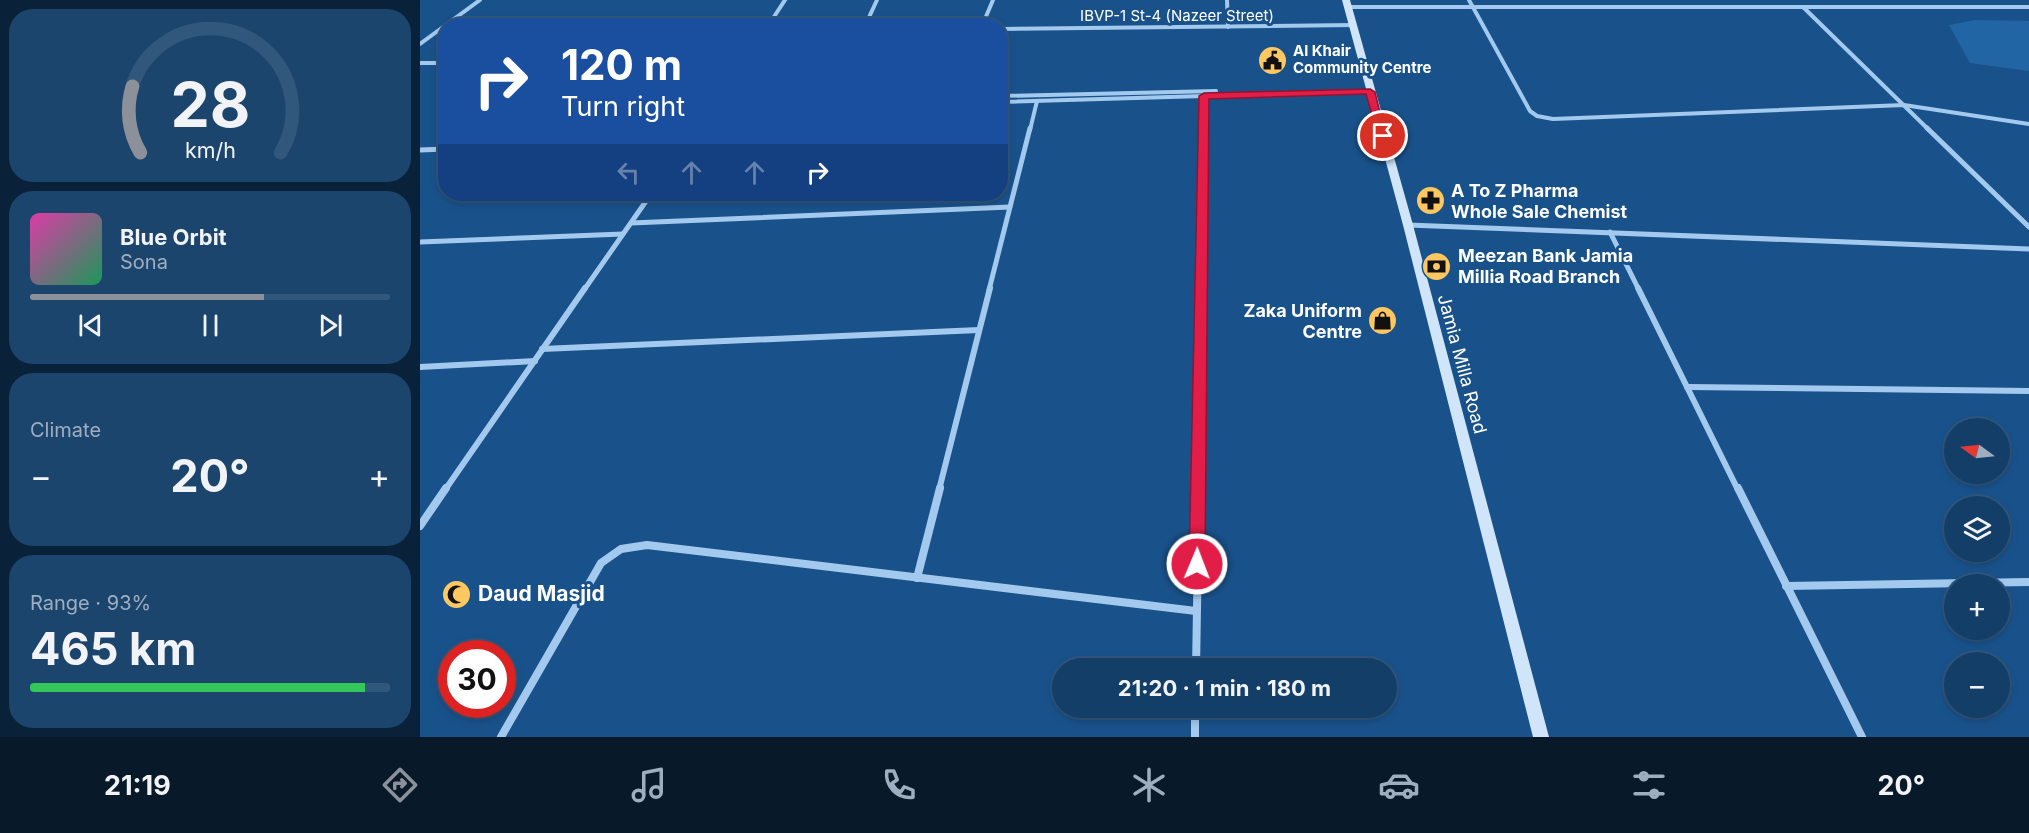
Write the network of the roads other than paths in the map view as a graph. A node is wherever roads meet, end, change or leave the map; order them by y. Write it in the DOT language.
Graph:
graph roads {
  1 [pos="480,0"];
  2 [pos="785,0"];
  3 [pos="877,0"];
  4 [pos="993,0"];
  5 [pos="1227,0"];
  6 [pos="1469,0"];
  7 [pos="1347,4"];
  8 [pos="1473,7"];
  9 [pos="1803,7"];
  10 [pos="2029,7"];
  11 [pos="455,18"];
  12 [pos="773,18"];
  13 [pos="869,18"];
  14 [pos="985,18"];
  15 [pos="1354,25"];
  16 [pos="1228,27"];
  17 [pos="1008,29"];
  18 [pos="438,31"];
  19 [pos="420,44"];
  20 [pos="420,63"];
  21 [pos="438,63"];
  22 [pos="1216,91"];
  23 [pos="1370,92"];
  24 [pos="1008,96"];
  25 [pos="1204,96"];
  26 [pos="1037,101"];
  27 [pos="1008,102"];
  28 [pos="1904,105"];
  29 [pos="2029,124"];
  30 [pos="438,149"];
  31 [pos="420,150"];
  32 [pos="646,201"];
  33 [pos="1010,207"];
  34 [pos="631,223"];
  35 [pos="1408,225"];
  36 [pos="2029,227"];
  37 [pos="1610,232"];
  38 [pos="623,234"];
  39 [pos="420,242"];
  40 [pos="2029,249"];
  41 [pos="979,330"];
  42 [pos="542,349"];
  43 [pos="535,361"];
  44 [pos="420,367"];
  45 [pos="1687,387"];
  46 [pos="2029,391"];
  47 [pos="420,526"];
  48 [pos="917,578"];
  49 [pos="2029,582"];
  50 [pos="1786,586"];
  51 [pos="1196,611"];
  52 [pos="1196,658"];
  53 [pos="1195,718"];
  54 [pos="501,737"];
  55 [pos="1195,737"];
  56 [pos="1541,737"];
  57 [pos="1862,737"];
  1 -- 11 [label="street"];
  2 -- 12 [label="street"];
  3 -- 13 [label="street"];
  4 -- 14 [label="street"];
  5 -- 16 [label="street"];
  6 -- 8 [label="street"];
  7 -- 8 [label="street"];
  7 -- 15 [label="main road, Jamia Milla Road"];
  8 -- 9 [label="street"];
  8 -- 28 [label="street"];
  9 -- 10 [label="street"];
  9 -- 28 [label="street"];
  15 -- 16 [label="street, IBVP-1 St-4 (Nazeer Street)"];
  15 -- 23 [label="main road, Jamia Milla Road"];
  16 -- 17 [label="street, IBVP-1 St-4 (Nazeer Street)"];
  18 -- 19 [label="street"];
  20 -- 21 [label="street"];
  22 -- 24 [label="street"];
  23 -- 25 [label="street"];
  23 -- 35 [label="main road, Jamia Milla Road"];
  25 -- 26 [label="street"];
  25 -- 51 [label="street"];
  26 -- 27 [label="street"];
  26 -- 33 [label="street"];
  28 -- 29 [label="street"];
  28 -- 36 [label="street"];
  30 -- 31 [label="street"];
  32 -- 34 [label="street"];
  33 -- 34 [label="street"];
  33 -- 41 [label="street"];
  34 -- 38 [label="street"];
  35 -- 37 [label="street"];
  35 -- 56 [label="main road, Jamia Milla Road"];
  37 -- 40 [label="street"];
  37 -- 45 [label="street"];
  38 -- 39 [label="street"];
  38 -- 42 [label="street"];
  41 -- 42 [label="street"];
  41 -- 48 [label="street"];
  42 -- 43 [label="street"];
  43 -- 44 [label="street"];
  43 -- 47 [label="street"];
  45 -- 46 [label="street"];
  45 -- 50 [label="street"];
  48 -- 51 [label="street"];
  48 -- 54 [label="street"];
  49 -- 50 [label="street"];
  50 -- 57 [label="street"];
  51 -- 52 [label="street"];
  53 -- 55 [label="street"];
}
